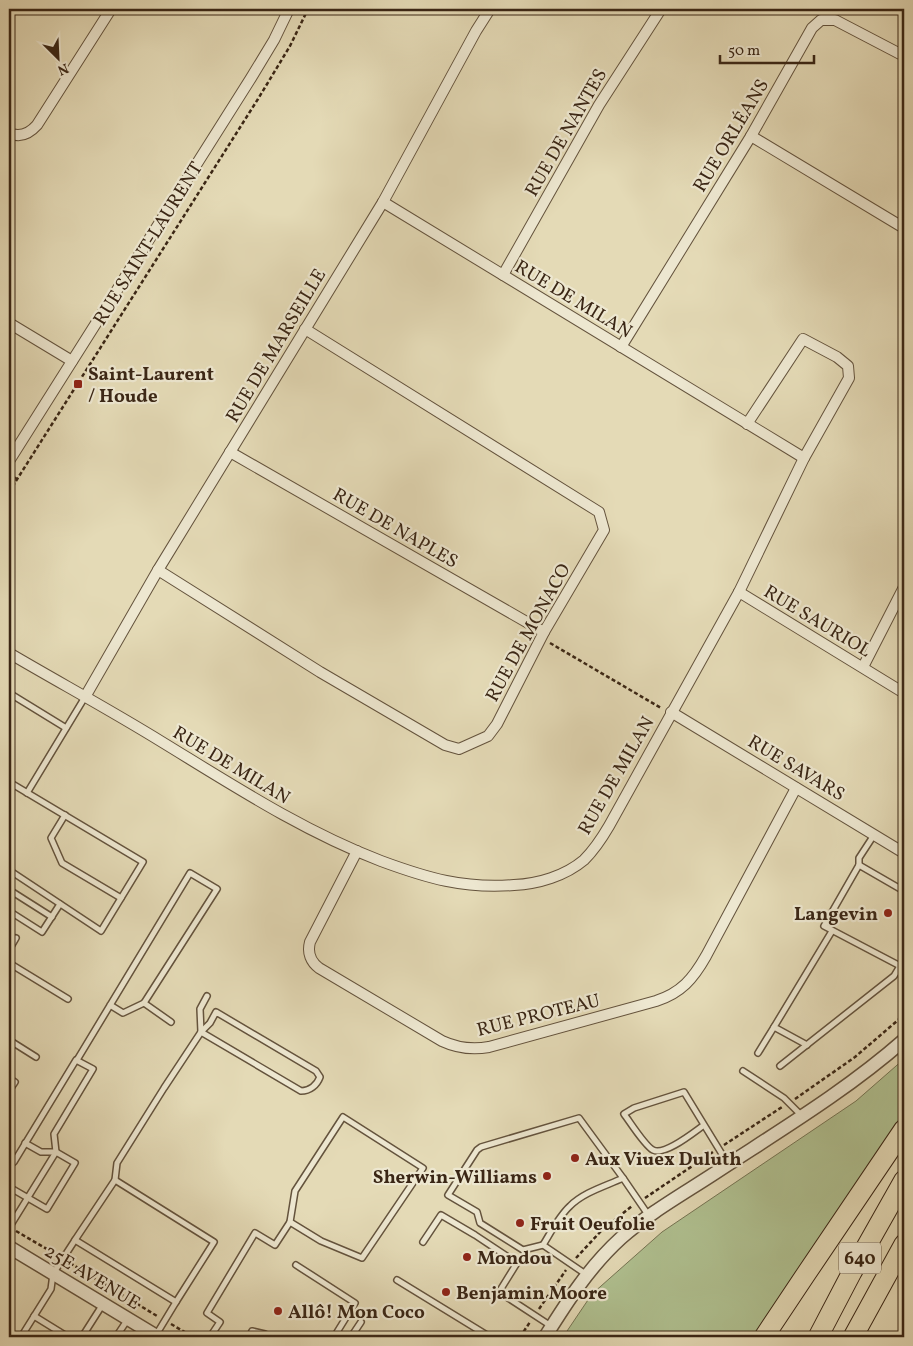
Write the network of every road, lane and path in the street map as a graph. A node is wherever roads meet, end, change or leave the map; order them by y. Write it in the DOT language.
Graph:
graph roads {
  1 [pos="111,9"];
  2 [pos="289,9"];
  3 [pos="308,9"];
  4 [pos="490,9"];
  5 [pos="661,9"];
  6 [pos="904,56"];
  7 [pos="9,133"];
  8 [pos="751,136"];
  9 [pos="383,202"];
  10 [pos="904,228"];
  11 [pos="503,275"];
  12 [pos="9,323"];
  13 [pos="306,329"];
  14 [pos="621,347"];
  15 [pos="72,361"];
  16 [pos="83,368"];
  17 [pos="87,370"];
  18 [pos="747,424"];
  19 [pos="230,452"];
  20 [pos="804,458"];
  21 [pos="9,461"];
  22 [pos="9,474"];
  23 [pos="17,479"];
  24 [pos="9,492"];
  25 [pos="158,570"];
  26 [pos="904,587"];
  27 [pos="739,592"];
  28 [pos="544,632"];
  29 [pos="550,643"];
  30 [pos="9,653"];
  31 [pos="863,667"];
  32 [pos="9,693"];
  33 [pos="904,693"];
  34 [pos="85,697"];
  35 [pos="667,710"];
  36 [pos="66,728"];
  37 [pos="9,782"];
  38 [pos="796,788"];
  39 [pos="27,793"];
  40 [pos="65,816"];
  41 [pos="874,835"];
  42 [pos="357,851"];
  43 [pos="904,853"];
  44 [pos="859,865"];
  45 [pos="9,870"];
  46 [pos="11,891"];
  47 [pos="904,891"];
  48 [pos="121,898"];
  49 [pos="60,904"];
  50 [pos="9,911"];
  51 [pos="52,917"];
  52 [pos="832,931"];
  53 [pos="16,938"];
  54 [pos="9,950"];
  55 [pos="9,963"];
  56 [pos="902,967"];
  57 [pos="207,996"];
  58 [pos="68,998"];
  59 [pos="144,1004"];
  60 [pos="110,1005"];
  61 [pos="904,1015"];
  62 [pos="171,1022"];
  63 [pos="774,1027"];
  64 [pos="201,1032"];
  65 [pos="9,1040"];
  66 [pos="904,1040"];
  67 [pos="807,1045"];
  68 [pos="758,1053"];
  69 [pos="36,1057"];
  70 [pos="77,1060"];
  71 [pos="780,1066"];
  72 [pos="743,1072"];
  73 [pos="9,1078"];
  74 [pos="9,1091"];
  75 [pos="796,1099"];
  76 [pos="784,1106"];
  77 [pos="802,1116"];
  78 [pos="704,1125"];
  79 [pos="904,1129"];
  80 [pos="26,1143"];
  81 [pos="727,1143"];
  82 [pos="56,1152"];
  83 [pos="712,1153"];
  84 [pos="728,1164"];
  85 [pos="9,1166"];
  86 [pos="623,1178"];
  87 [pos="115,1180"];
  88 [pos="904,1180"];
  89 [pos="9,1187"];
  90 [pos="28,1198"];
  91 [pos="644,1198"];
  92 [pos="633,1205"];
  93 [pos="649,1216"];
  94 [pos="290,1222"];
  95 [pos="9,1228"];
  96 [pos="20,1233"];
  97 [pos="75,1240"];
  98 [pos="423,1242"];
  99 [pos="904,1244"];
  100 [pos="543,1245"];
  101 [pos="9,1247"];
  102 [pos="54,1253"];
  103 [pos="576,1258"];
  104 [pos="71,1264"];
  105 [pos="296,1264"];
  106 [pos="566,1270"];
  107 [pos="53,1274"];
  108 [pos="587,1275"];
  109 [pos="397,1280"];
  110 [pos="176,1302"];
  111 [pos="103,1304"];
  112 [pos="539,1309"];
  113 [pos="34,1316"];
  114 [pos="157,1316"];
  115 [pos="128,1319"];
  116 [pos="360,1322"];
  117 [pos="530,1322"];
  118 [pos="173,1325"];
  119 [pos="548,1332"];
  120 [pos="157,1336"];
  121 [pos="21,1337"];
  122 [pos="68,1337"];
  123 [pos="82,1337"];
  124 [pos="116,1337"];
  125 [pos="193,1337"];
  126 [pos="210,1337"];
  127 [pos="249,1337"];
  128 [pos="270,1337"];
  129 [pos="334,1337"];
  130 [pos="351,1337"];
  131 [pos="490,1337"];
  132 [pos="520,1337"];
  133 [pos="764,1337"];
  134 [pos="818,1337"];
  135 [pos="853,1337"];
  1 -- 7 [label="street"];
  2 -- 15 [label="street, RUE SAINT-LAURENT"];
  3 -- 17 [label="path, RUE SAINT-LAURENT"];
  4 -- 9 [label="street, RUE DE MARSEILLE"];
  5 -- 11 [label="street, RUE DE NANTES"];
  6 -- 8 [label="street, RUE ORLÉANS"];
  8 -- 10 [label="street"];
  8 -- 14 [label="street, RUE ORLÉANS"];
  9 -- 11 [label="street, RUE DE MILAN"];
  9 -- 13 [label="street, RUE DE MARSEILLE"];
  11 -- 14 [label="street, RUE DE MILAN"];
  12 -- 15 [label="street"];
  13 -- 19 [label="street, RUE DE MARSEILLE"];
  13 -- 28 [label="street, RUE DE MONACO"];
  14 -- 18 [label="street, RUE DE MILAN"];
  15 -- 21 [label="street, RUE SAINT-LAURENT"];
  16 -- 17 [label="path"];
  17 -- 23 [label="path, RUE SAINT-LAURENT"];
  18 -- 20 [label="street, RUE DE MILAN"];
  18 -- 20 [label="street, RUE DE MILAN"];
  19 -- 25 [label="street, RUE DE MARSEILLE"];
  19 -- 28 [label="street, RUE DE NAPLES"];
  20 -- 27 [label="street, RUE DE MILAN"];
  22 -- 23 [label="path"];
  23 -- 24 [label="path, RUE SAINT-LAURENT"];
  25 -- 28 [label="street, RUE DE MONACO"];
  25 -- 34 [label="street, RUE DE MARSEILLE"];
  26 -- 31 [label="street"];
  27 -- 31 [label="street, RUE SAURIOL"];
  27 -- 35 [label="street, RUE DE MILAN"];
  29 -- 35 [label="path"];
  30 -- 34 [label="street, RUE DE MILAN"];
  31 -- 33 [label="street, RUE SAURIOL"];
  32 -- 36 [label="lane"];
  34 -- 36 [label="lane"];
  34 -- 42 [label="street, RUE DE MILAN"];
  35 -- 38 [label="street, RUE SAVARS"];
  35 -- 42 [label="street, RUE DE MILAN"];
  36 -- 39 [label="lane"];
  37 -- 39 [label="lane"];
  38 -- 41 [label="street, RUE SAVARS"];
  38 -- 42 [label="street, RUE PROTEAU"];
  39 -- 40 [label="lane"];
  40 -- 48 [label="lane"];
  40 -- 48 [label="lane"];
  41 -- 43 [label="street, RUE SAVARS"];
  41 -- 44 [label="lane"];
  44 -- 47 [label="lane"];
  44 -- 52 [label="lane"];
  45 -- 49 [label="lane"];
  46 -- 51 [label="lane"];
  48 -- 49 [label="lane"];
  49 -- 51 [label="lane"];
  50 -- 51 [label="lane"];
  52 -- 56 [label="lane"];
  52 -- 63 [label="lane"];
  53 -- 54 [label="lane"];
  55 -- 58 [label="lane"];
  56 -- 67 [label="lane"];
  57 -- 64 [label="lane"];
  59 -- 60 [label="lane"];
  59 -- 60 [label="lane"];
  59 -- 62 [label="lane"];
  60 -- 70 [label="lane"];
  61 -- 75 [label="path"];
  63 -- 67 [label="lane"];
  63 -- 68 [label="lane"];
  64 -- 64 [label="lane"];
  64 -- 87 [label="lane"];
  65 -- 69 [label="lane"];
  66 -- 77 [label="street"];
  67 -- 71 [label="lane"];
  70 -- 80 [label="lane"];
  70 -- 82 [label="lane"];
  72 -- 77 [label="lane"];
  73 -- 74 [label="lane"];
  76 -- 81 [label="path"];
  77 -- 84 [label="street"];
  78 -- 78 [label="lane"];
  78 -- 84 [label="lane"];
  79 -- 133 [label="highway"];
  80 -- 82 [label="lane"];
  80 -- 85 [label="lane"];
  82 -- 90 [label="lane"];
  82 -- 90 [label="lane"];
  83 -- 91 [label="path"];
  84 -- 93 [label="street"];
  86 -- 93 [label="lane"];
  86 -- 100 [label="lane"];
  86 -- 100 [label="lane"];
  87 -- 97 [label="lane"];
  87 -- 110 [label="lane"];
  88 -- 134 [label="highway, 640"];
  89 -- 90 [label="lane"];
  90 -- 95 [label="lane"];
  92 -- 103 [label="path"];
  93 -- 108 [label="street"];
  94 -- 94 [label="lane"];
  94 -- 126 [label="lane"];
  96 -- 102 [label="path, 25E AVENUE"];
  97 -- 107 [label="lane"];
  97 -- 110 [label="lane"];
  98 -- 119 [label="lane"];
  99 -- 135 [label="highway, 640"];
  100 -- 108 [label="lane"];
  101 -- 107 [label="street, 25E AVENUE"];
  104 -- 114 [label="path, 25E AVENUE"];
  105 -- 129 [label="lane"];
  106 -- 112 [label="path"];
  107 -- 111 [label="street, 25E AVENUE"];
  107 -- 113 [label="lane"];
  108 -- 119 [label="street"];
  109 -- 131 [label="lane"];
  110 -- 120 [label="lane"];
  111 -- 115 [label="street, 25E AVENUE"];
  111 -- 123 [label="lane"];
  113 -- 121 [label="lane"];
  113 -- 122 [label="lane"];
  115 -- 120 [label="street, 25E AVENUE"];
  115 -- 124 [label="lane"];
  116 -- 130 [label="lane"];
  117 -- 132 [label="path"];
  118 -- 125 [label="path"];
  127 -- 128 [label="lane"];
}
